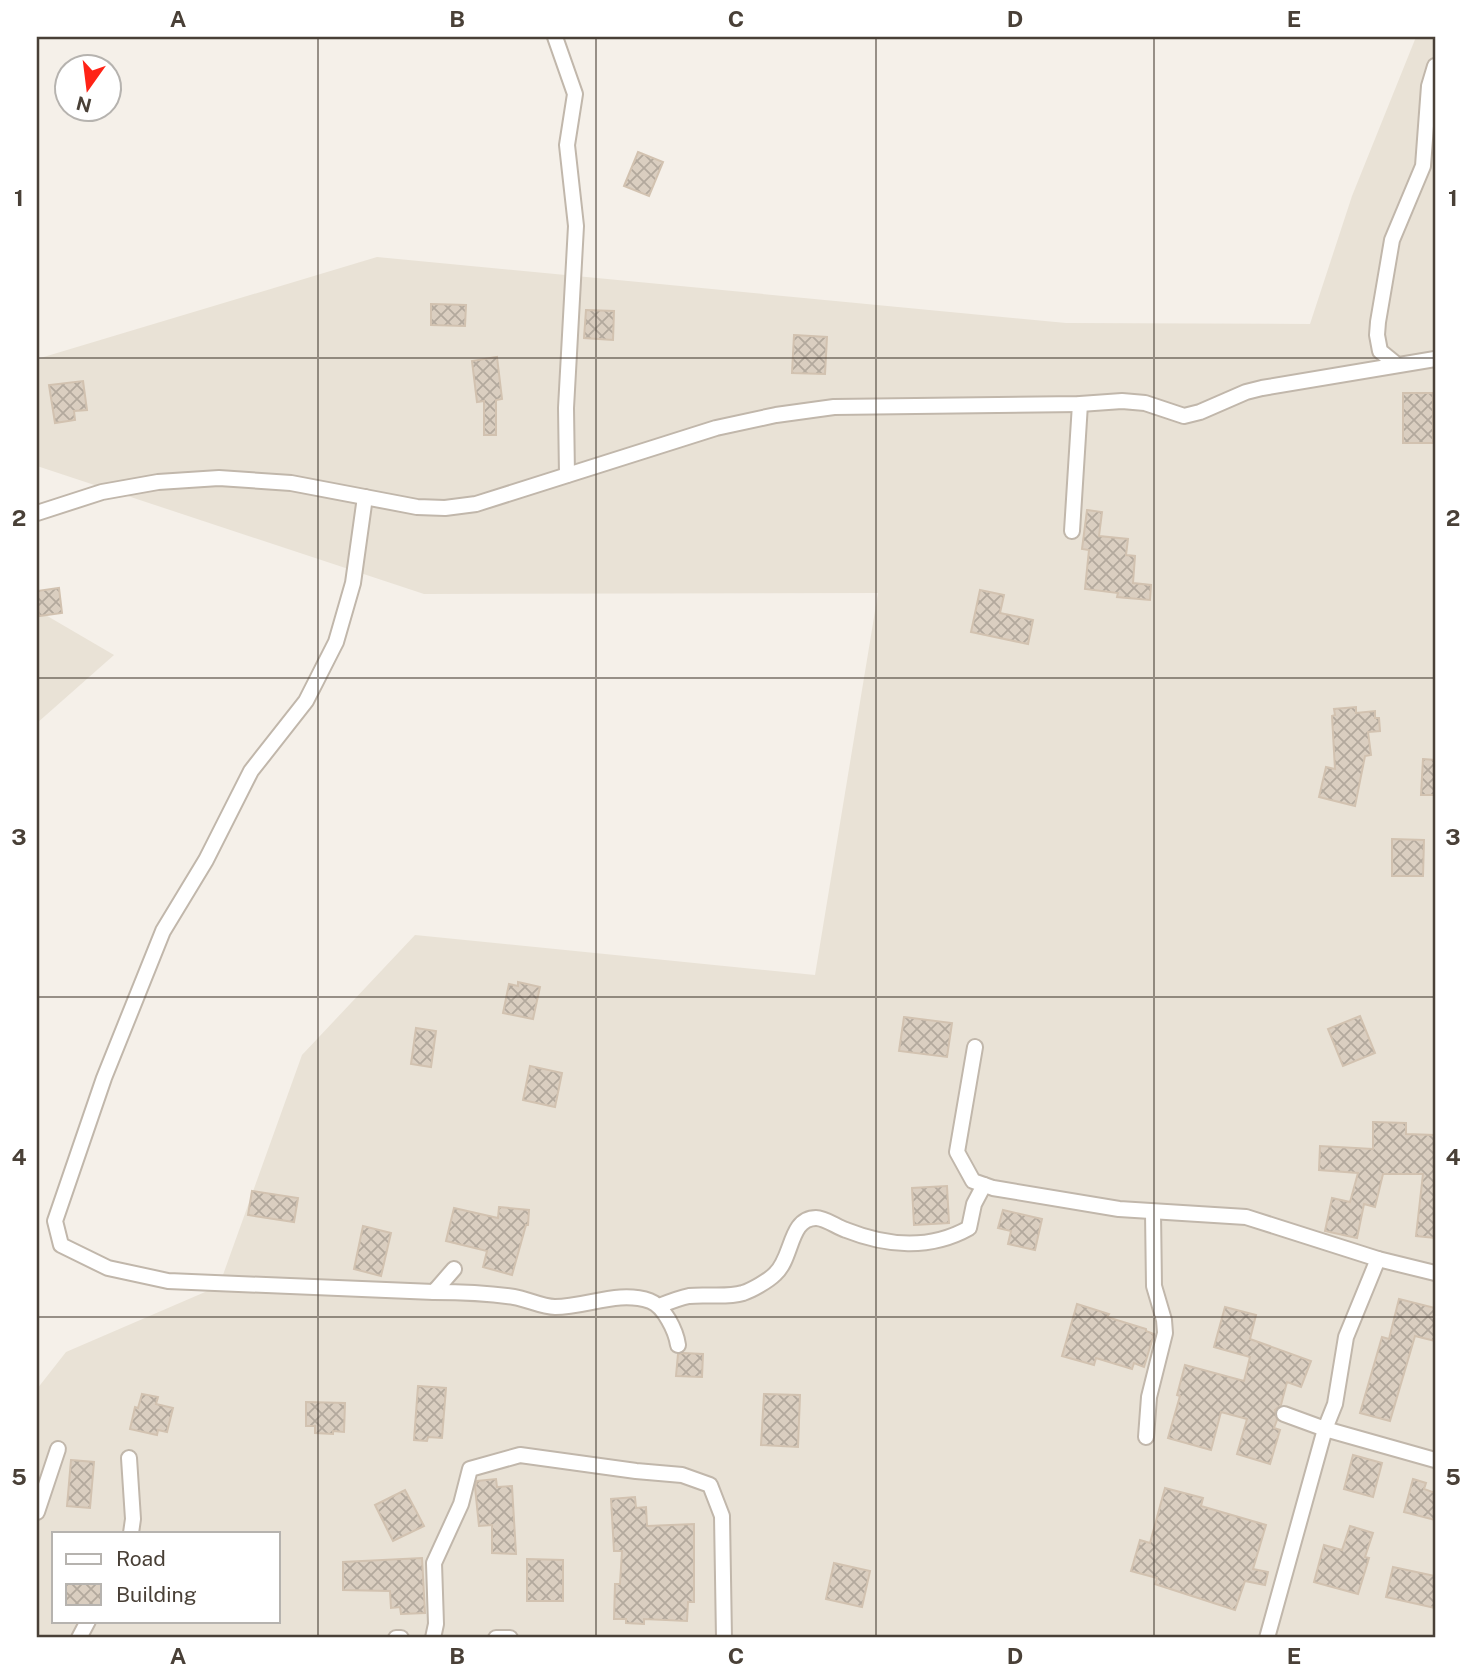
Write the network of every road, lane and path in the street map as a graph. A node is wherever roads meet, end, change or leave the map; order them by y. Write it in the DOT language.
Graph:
graph roads {
  1 [pos="555,37"];
  2 [pos="1435,66"];
  3 [pos="1435,176"];
  4 [pos="1419,177"];
  5 [pos="1435,359"];
  6 [pos="1396,364"];
  7 [pos="1080,404"];
  8 [pos="567,475"];
  9 [pos="365,497"];
  10 [pos="37,513"];
  11 [pos="1072,531"];
  12 [pos="975,1047"];
  13 [pos="984,1185"];
  14 [pos="1153,1213"];
  15 [pos="1378,1259"];
  16 [pos="454,1269"];
  17 [pos="1435,1273"];
  18 [pos="434,1292"];
  19 [pos="659,1306"];
  20 [pos="678,1345"];
  21 [pos="1284,1414"];
  22 [pos="1325,1429"];
  23 [pos="1146,1437"];
  24 [pos="58,1449"];
  25 [pos="129,1458"];
  26 [pos="1435,1460"];
  27 [pos="37,1512"];
  28 [pos="131,1532"];
  29 [pos="87,1622"];
  30 [pos="79,1638"];
  31 [pos="433,1638"];
  32 [pos="496,1638"];
  33 [pos="510,1638"];
  34 [pos="724,1638"];
  35 [pos="1267,1638"];
  1 -- 8 [label="street"];
  2 -- 4 [label="street"];
  3 -- 4 [label="street"];
  4 -- 6 [label="street"];
  5 -- 6 [label="street"];
  6 -- 7 [label="street"];
  7 -- 8 [label="street"];
  7 -- 11 [label="street"];
  8 -- 9 [label="street"];
  9 -- 10 [label="street"];
  9 -- 18 [label="street"];
  12 -- 13 [label="street"];
  13 -- 14 [label="street"];
  13 -- 19 [label="street"];
  14 -- 15 [label="street"];
  14 -- 23 [label="street"];
  15 -- 17 [label="street"];
  15 -- 22 [label="street"];
  16 -- 18 [label="street"];
  18 -- 19 [label="street"];
  19 -- 20 [label="street"];
  21 -- 22 [label="street"];
  22 -- 26 [label="street"];
  22 -- 35 [label="street"];
  24 -- 27 [label="street"];
  25 -- 28 [label="street"];
  29 -- 30 [label="street"];
  31 -- 34 [label="street"];
  32 -- 33 [label="street"];
}
